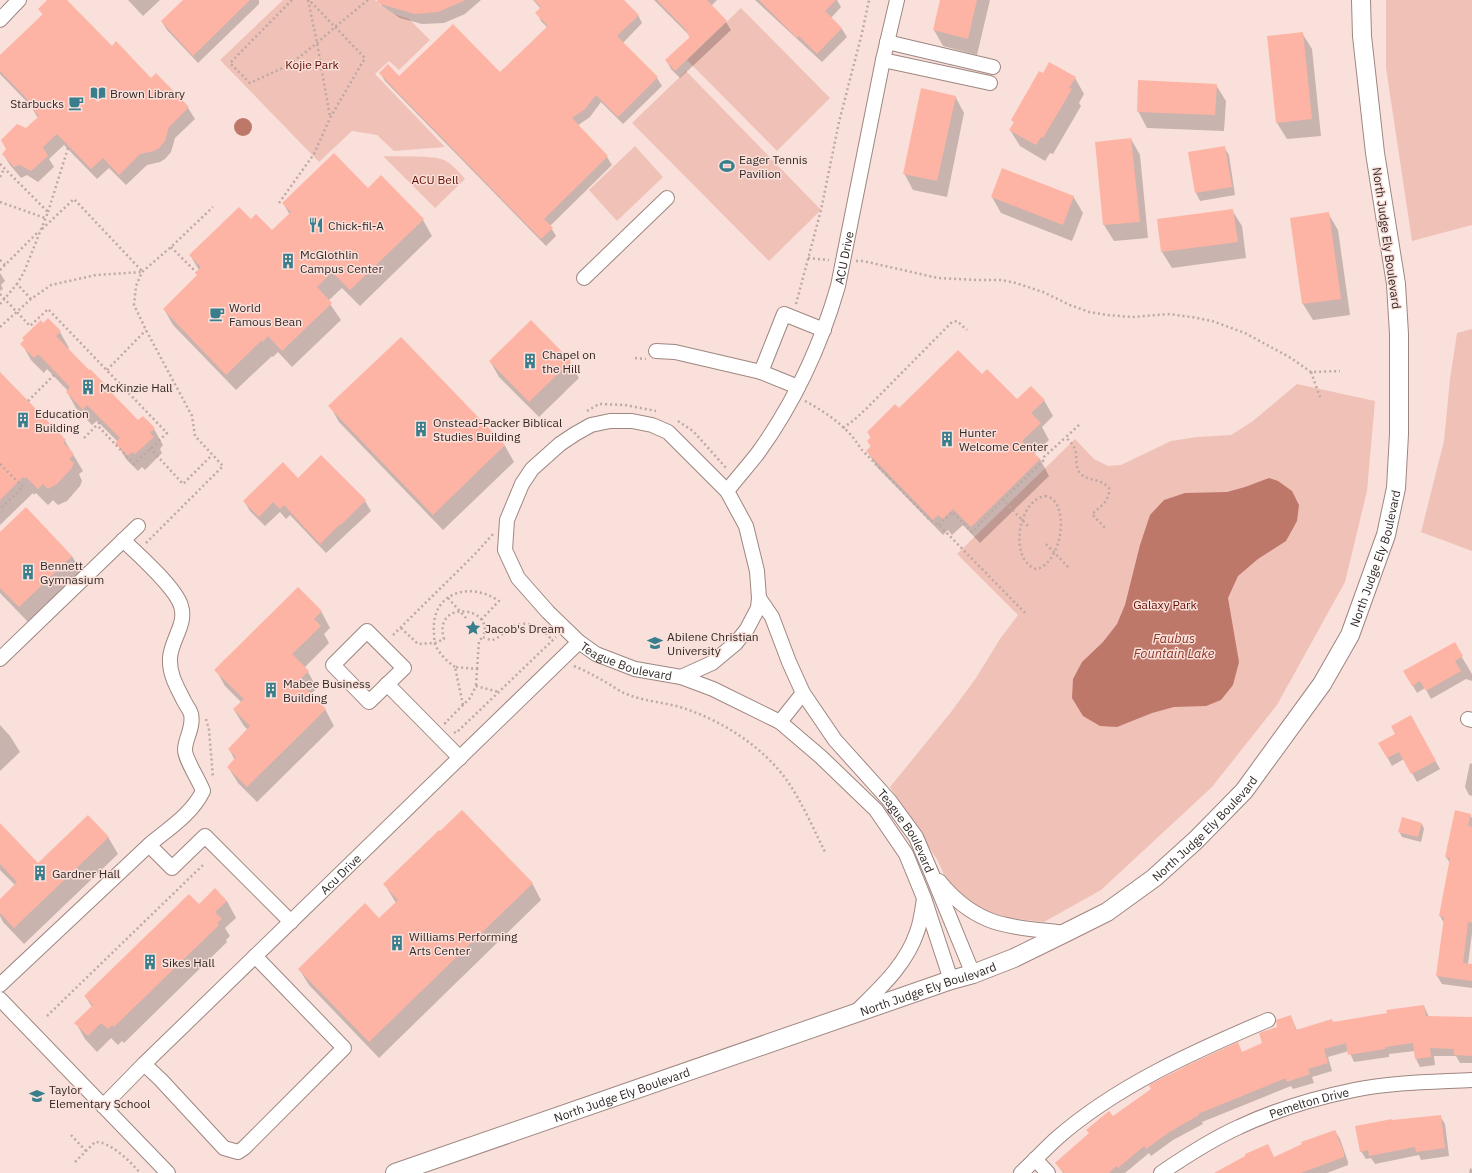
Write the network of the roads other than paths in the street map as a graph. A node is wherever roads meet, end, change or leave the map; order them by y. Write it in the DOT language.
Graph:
graph roads {
  1 [pos="19,0"];
  2 [pos="897,0"];
  3 [pos="1362,0"];
  4 [pos="0,20"];
  5 [pos="888,42"];
  6 [pos="883,60"];
  7 [pos="993,67"];
  8 [pos="990,83"];
  9 [pos="667,198"];
  10 [pos="584,278"];
  11 [pos="824,330"];
  12 [pos="652,355"];
  13 [pos="762,372"];
  14 [pos="795,391"];
  15 [pos="727,491"];
  16 [pos="138,526"];
  17 [pos="124,540"];
  18 [pos="759,598"];
  19 [pos="579,642"];
  20 [pos="0,659"];
  21 [pos="680,677"];
  22 [pos="387,684"];
  23 [pos="803,693"];
  24 [pos="780,722"];
  25 [pos="460,758"];
  26 [pos="149,845"];
  27 [pos="932,872"];
  28 [pos="924,898"];
  29 [pos="291,922"];
  30 [pos="1065,933"];
  31 [pos="255,956"];
  32 [pos="973,974"];
  33 [pos="951,980"];
  34 [pos="0,985"];
  35 [pos="0,999"];
  36 [pos="855,1013"];
  37 [pos="1268,1020"];
  38 [pos="144,1064"];
  39 [pos="1472,1080"];
  40 [pos="103,1106"];
  41 [pos="1035,1159"];
  42 [pos="168,1173"];
  43 [pos="395,1173"];
  44 [pos="1021,1173"];
  45 [pos="1048,1173"];
  46 [pos="1161,1173"];
  1 -- 4 [label="street"];
  2 -- 5 [label="street, ACU Drive"];
  3 -- 30 [label="main road, North Judge Ely Boulevard"];
  5 -- 6 [label="street, ACU Drive"];
  5 -- 7 [label="street"];
  6 -- 8 [label="street"];
  6 -- 11 [label="street, ACU Drive"];
  9 -- 10 [label="street"];
  11 -- 13 [label="street"];
  11 -- 14 [label="street, ACU Drive"];
  12 -- 13 [label="street"];
  13 -- 14 [label="street"];
  14 -- 15 [label="street, ACU Drive"];
  15 -- 18 [label="street, Teague Boulevard"];
  15 -- 19 [label="street, Teague Boulevard"];
  16 -- 17 [label="street"];
  17 -- 20 [label="street"];
  17 -- 26 [label="street"];
  18 -- 21 [label="street, Teague Boulevard"];
  18 -- 23 [label="street, Teague Boulevard"];
  19 -- 21 [label="street, Teague Boulevard"];
  19 -- 25 [label="street, Acu Drive"];
  21 -- 24 [label="street, Teague Boulevard"];
  22 -- 22 [label="street"];
  22 -- 25 [label="street"];
  23 -- 24 [label="street"];
  23 -- 27 [label="street, Teague Boulevard"];
  24 -- 28 [label="street, Teague Boulevard"];
  25 -- 29 [label="street, Acu Drive"];
  26 -- 29 [label="street"];
  26 -- 34 [label="street"];
  27 -- 30 [label="street"];
  27 -- 32 [label="street, Teague Boulevard"];
  28 -- 33 [label="street, Teague Boulevard"];
  28 -- 36 [label="street"];
  29 -- 31 [label="street, Acu Drive"];
  30 -- 32 [label="main road, North Judge Ely Boulevard"];
  31 -- 38 [label="street, Acu Drive"];
  31 -- 38 [label="street"];
  32 -- 33 [label="main road, North Judge Ely Boulevard"];
  33 -- 36 [label="main road, North Judge Ely Boulevard"];
  35 -- 40 [label="street"];
  36 -- 43 [label="main road, North Judge Ely Boulevard"];
  37 -- 41 [label="street"];
  38 -- 40 [label="street, Acu Drive"];
  39 -- 46 [label="street, Pemelton Drive"];
  40 -- 42 [label="street"];
  41 -- 44 [label="street"];
  41 -- 45 [label="street"];
}
